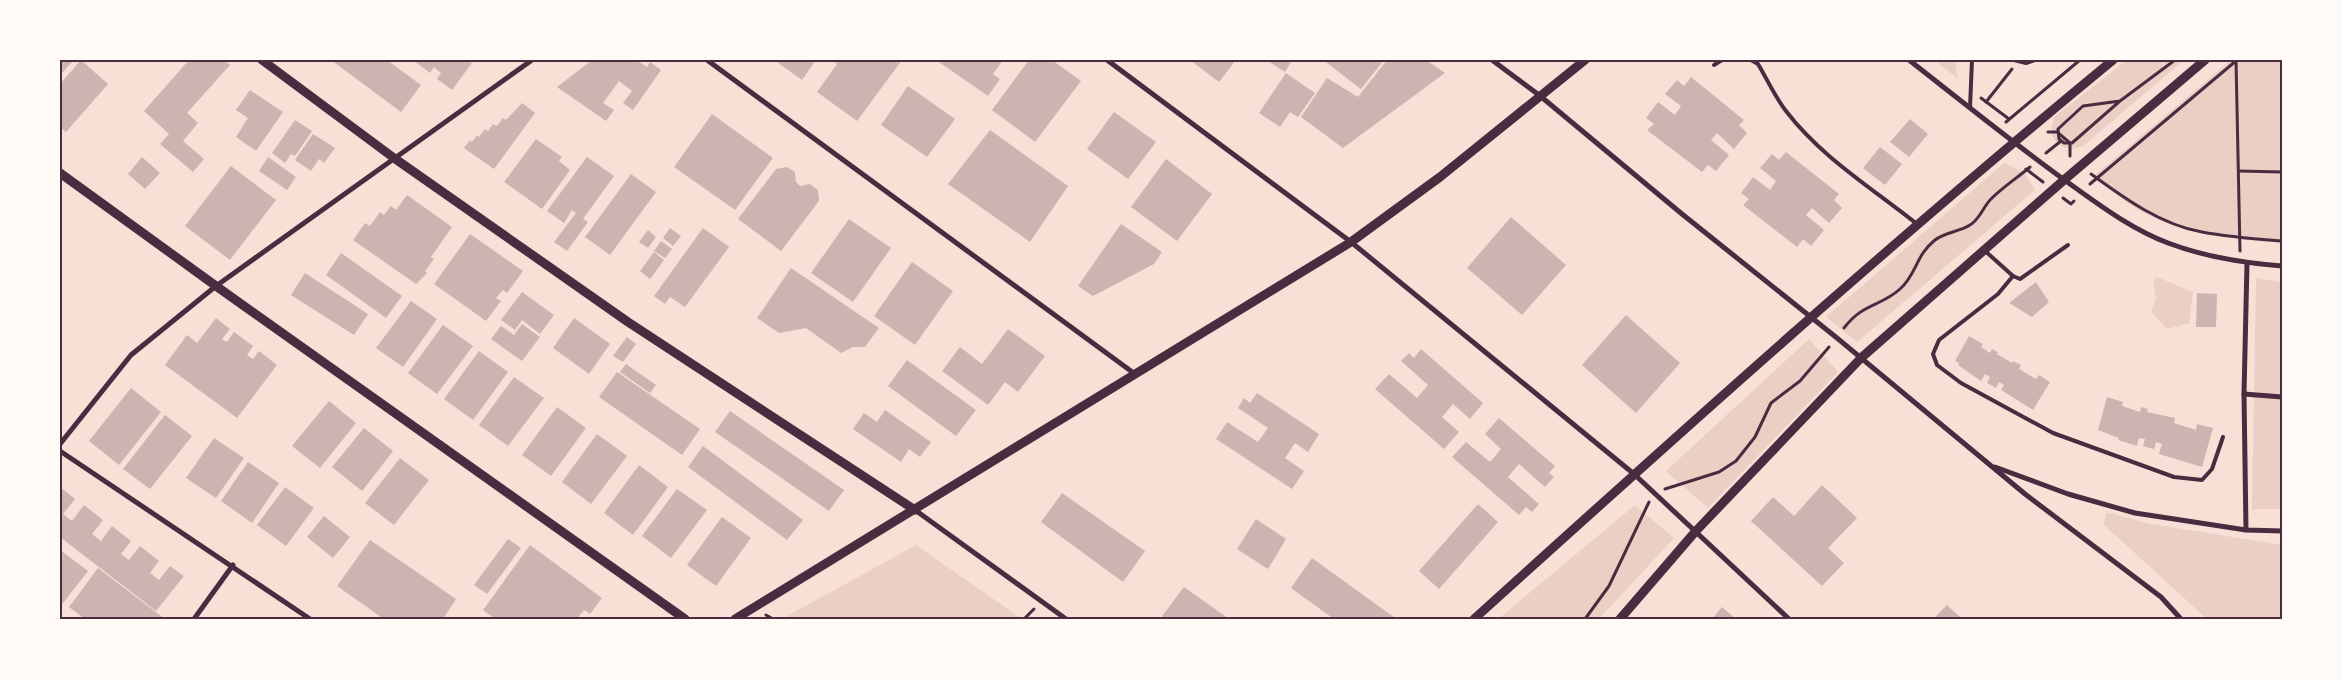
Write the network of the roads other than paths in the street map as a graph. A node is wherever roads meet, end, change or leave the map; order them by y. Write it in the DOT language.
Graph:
graph roads {
  1 [pos="262,60"];
  2 [pos="532,60"];
  3 [pos="707,60"];
  4 [pos="1107,60"];
  5 [pos="1492,60"];
  6 [pos="1585,60"];
  7 [pos="1722,60"];
  8 [pos="1751,60"];
  9 [pos="1908,60"];
  10 [pos="1972,60"];
  11 [pos="2035,60"];
  12 [pos="2113,60"];
  13 [pos="2205,60"];
  14 [pos="2016,61"];
  15 [pos="1714,65"];
  16 [pos="1539,96"];
  17 [pos="1970,108"];
  18 [pos="2013,142"];
  19 [pos="394,158"];
  20 [pos="60,173"];
  21 [pos="2064,180"];
  22 [pos="1918,224"];
  23 [pos="1351,242"];
  24 [pos="2068,245"];
  25 [pos="1984,250"];
  26 [pos="2247,263"];
  27 [pos="2282,266"];
  28 [pos="2013,276"];
  29 [pos="216,286"];
  30 [pos="1810,317"];
  31 [pos="1861,358"];
  32 [pos="1135,374"];
  33 [pos="2244,394"];
  34 [pos="2282,397"];
  35 [pos="2223,437"];
  36 [pos="60,444"];
  37 [pos="60,451"];
  38 [pos="1992,466"];
  39 [pos="1634,474"];
  40 [pos="915,510"];
  41 [pos="2246,530"];
  42 [pos="2282,531"];
  43 [pos="1695,532"];
  44 [pos="233,565"];
  45 [pos="194,619"];
  46 [pos="310,619"];
  47 [pos="685,619"];
  48 [pos="735,619"];
  49 [pos="1066,619"];
  50 [pos="1474,619"];
  51 [pos="1620,619"];
  52 [pos="1789,619"];
  53 [pos="2181,619"];
  1 -- 19 [label="street"];
  2 -- 19 [label="street"];
  3 -- 32 [label="street"];
  4 -- 23 [label="street"];
  5 -- 16 [label="street"];
  6 -- 16 [label="street"];
  7 -- 15 [label="lane"];
  8 -- 22 [label="lane"];
  9 -- 17 [label="street"];
  10 -- 17 [label="lane"];
  11 -- 14 [label="lane"];
  12 -- 18 [label="street"];
  13 -- 21 [label="street"];
  16 -- 23 [label="street"];
  16 -- 30 [label="street"];
  17 -- 18 [label="street"];
  18 -- 21 [label="street"];
  18 -- 22 [label="street"];
  19 -- 29 [label="street"];
  19 -- 40 [label="street"];
  20 -- 29 [label="street"];
  21 -- 25 [label="street"];
  21 -- 26 [label="street"];
  22 -- 30 [label="street"];
  23 -- 32 [label="street"];
  23 -- 39 [label="street"];
  24 -- 28 [label="lane"];
  25 -- 28 [label="lane"];
  25 -- 31 [label="street"];
  26 -- 27 [label="street"];
  26 -- 33 [label="street"];
  28 -- 35 [label="lane"];
  29 -- 36 [label="street"];
  29 -- 47 [label="street"];
  30 -- 31 [label="street"];
  30 -- 39 [label="street"];
  31 -- 38 [label="street"];
  31 -- 43 [label="street"];
  32 -- 40 [label="street"];
  33 -- 34 [label="street"];
  33 -- 41 [label="street"];
  37 -- 44 [label="street"];
  38 -- 41 [label="street"];
  38 -- 53 [label="street"];
  39 -- 43 [label="street"];
  39 -- 50 [label="street"];
  40 -- 48 [label="street"];
  40 -- 49 [label="street"];
  41 -- 42 [label="street"];
  43 -- 51 [label="street"];
  43 -- 52 [label="street"];
  44 -- 45 [label="street"];
  44 -- 46 [label="street"];
}
